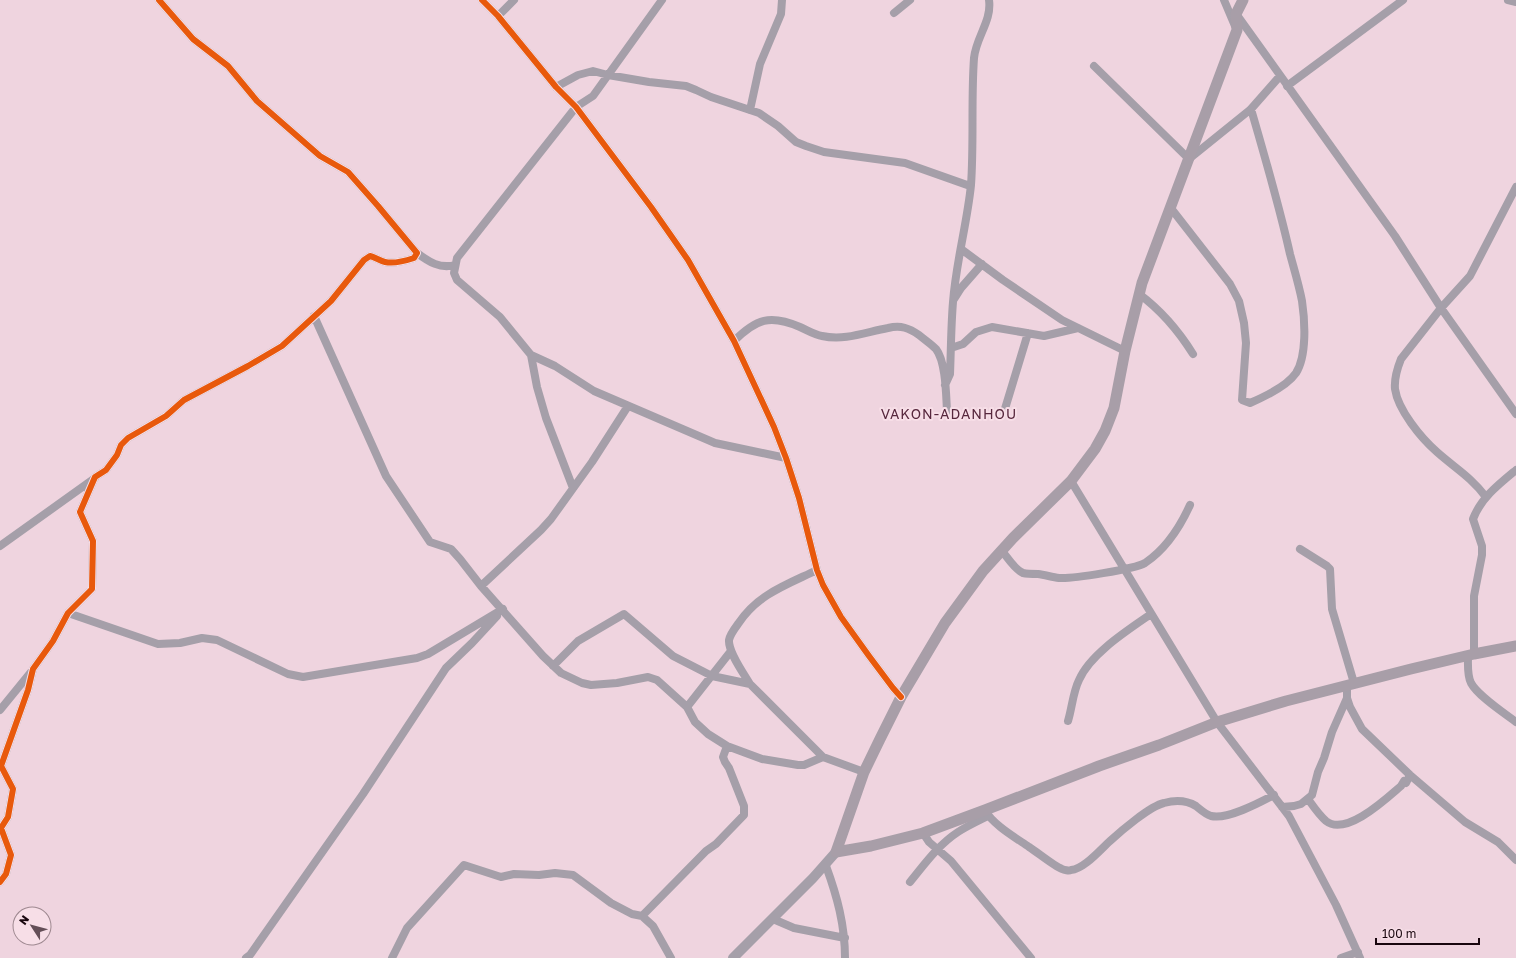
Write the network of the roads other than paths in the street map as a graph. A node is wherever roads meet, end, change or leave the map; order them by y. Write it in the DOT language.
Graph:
graph roads {
  1 [pos="159,0"];
  2 [pos="482,0"];
  3 [pos="514,0"];
  4 [pos="662,0"];
  5 [pos="782,0"];
  6 [pos="910,0"];
  7 [pos="989,0"];
  8 [pos="1224,0"];
  9 [pos="1243,0"];
  10 [pos="1389,0"];
  11 [pos="1403,0"];
  12 [pos="1508,0"];
  13 [pos="1516,2"];
  14 [pos="1391,10"];
  15 [pos="894,13"];
  16 [pos="1236,14"];
  17 [pos="498,16"];
  18 [pos="1237,30"];
  19 [pos="1094,66"];
  20 [pos="608,75"];
  21 [pos="1280,76"];
  22 [pos="556,86"];
  23 [pos="1288,86"];
  24 [pos="576,107"];
  25 [pos="1251,109"];
  26 [pos="750,110"];
  27 [pos="1189,159"];
  28 [pos="970,186"];
  29 [pos="1516,187"];
  30 [pos="1170,207"];
  31 [pos="961,249"];
  32 [pos="417,253"];
  33 [pos="982,264"];
  34 [pos="455,265"];
  35 [pos="1139,294"];
  36 [pos="953,301"];
  37 [pos="1441,308"];
  38 [pos="314,316"];
  39 [pos="1078,328"];
  40 [pos="1028,333"];
  41 [pos="734,341"];
  42 [pos="951,348"];
  43 [pos="1125,351"];
  44 [pos="1193,354"];
  45 [pos="530,355"];
  46 [pos="945,384"];
  47 [pos="628,406"];
  48 [pos="946,411"];
  49 [pos="1004,412"];
  50 [pos="1516,414"];
  51 [pos="786,458"];
  52 [pos="1516,470"];
  53 [pos="95,477"];
  54 [pos="1071,481"];
  55 [pos="573,488"];
  56 [pos="1486,497"];
  57 [pos="1190,505"];
  58 [pos="0,546"];
  59 [pos="1300,549"];
  60 [pos="1002,551"];
  61 [pos="1124,568"];
  62 [pos="817,570"];
  63 [pos="482,586"];
  64 [pos="503,609"];
  65 [pos="68,613"];
  66 [pos="1151,614"];
  67 [pos="1516,646"];
  68 [pos="731,650"];
  69 [pos="1471,655"];
  70 [pos="553,666"];
  71 [pos="33,669"];
  72 [pos="712,676"];
  73 [pos="750,684"];
  74 [pos="1351,684"];
  75 [pos="901,697"];
  76 [pos="1347,698"];
  77 [pos="687,707"];
  78 [pos="0,710"];
  79 [pos="1068,721"];
  80 [pos="1217,722"];
  81 [pos="1516,722"];
  82 [pos="727,746"];
  83 [pos="823,757"];
  84 [pos="864,772"];
  85 [pos="1410,776"];
  86 [pos="1274,795"];
  87 [pos="1308,799"];
  88 [pos="1282,807"];
  89 [pos="987,813"];
  90 [pos="923,833"];
  91 [pos="938,850"];
  92 [pos="836,852"];
  93 [pos="1516,860"];
  94 [pos="826,866"];
  95 [pos="0,882"];
  96 [pos="910,882"];
  97 [pos="642,916"];
  98 [pos="772,919"];
  99 [pos="844,938"];
  100 [pos="1359,955"];
  101 [pos="246,958"];
  102 [pos="392,958"];
  103 [pos="671,958"];
  104 [pos="733,958"];
  105 [pos="845,958"];
  106 [pos="1031,958"];
  107 [pos="1342,958"];
  1 -- 32 [label="street"];
  2 -- 17 [label="street"];
  3 -- 17 [label="street"];
  4 -- 20 [label="street"];
  5 -- 26 [label="street"];
  6 -- 15 [label="street"];
  7 -- 28 [label="street"];
  8 -- 18 [label="street"];
  9 -- 16 [label="main road"];
  10 -- 14 [label="street"];
  11 -- 14 [label="street"];
  12 -- 13 [label="street"];
  14 -- 23 [label="street"];
  16 -- 18 [label="main road"];
  16 -- 21 [label="street"];
  17 -- 22 [label="street"];
  18 -- 27 [label="main road"];
  19 -- 27 [label="street"];
  20 -- 22 [label="street"];
  20 -- 24 [label="street"];
  20 -- 26 [label="street"];
  21 -- 23 [label="street"];
  21 -- 25 [label="street"];
  22 -- 24 [label="street"];
  23 -- 37 [label="street"];
  24 -- 34 [label="street"];
  24 -- 41 [label="street"];
  25 -- 27 [label="street"];
  25 -- 30 [label="street"];
  26 -- 28 [label="street"];
  27 -- 30 [label="main road"];
  28 -- 31 [label="street"];
  29 -- 37 [label="street"];
  30 -- 35 [label="main road"];
  31 -- 33 [label="street"];
  31 -- 36 [label="street"];
  32 -- 34 [label="street"];
  32 -- 38 [label="street"];
  33 -- 36 [label="street"];
  33 -- 39 [label="street"];
  34 -- 45 [label="street"];
  35 -- 43 [label="main road"];
  35 -- 44 [label="street"];
  36 -- 42 [label="street"];
  37 -- 50 [label="street"];
  37 -- 56 [label="street"];
  38 -- 53 [label="street"];
  38 -- 63 [label="street"];
  39 -- 40 [label="street"];
  39 -- 43 [label="street"];
  40 -- 42 [label="street"];
  40 -- 49 [label="street"];
  41 -- 46 [label="street"];
  41 -- 51 [label="street"];
  42 -- 46 [label="street"];
  43 -- 54 [label="main road"];
  45 -- 47 [label="street"];
  45 -- 55 [label="street"];
  46 -- 48 [label="street"];
  47 -- 51 [label="street"];
  47 -- 55 [label="street"];
  51 -- 62 [label="street"];
  52 -- 56 [label="street"];
  53 -- 58 [label="street"];
  53 -- 65 [label="street"];
  54 -- 60 [label="main road"];
  54 -- 61 [label="street"];
  55 -- 63 [label="street"];
  56 -- 69 [label="street"];
  57 -- 61 [label="street"];
  59 -- 74 [label="street"];
  60 -- 61 [label="street"];
  60 -- 75 [label="main road"];
  61 -- 66 [label="street"];
  62 -- 68 [label="street"];
  62 -- 75 [label="street"];
  63 -- 64 [label="street"];
  64 -- 65 [label="street"];
  64 -- 70 [label="street"];
  64 -- 101 [label="street"];
  65 -- 71 [label="street"];
  66 -- 79 [label="street"];
  66 -- 80 [label="street"];
  67 -- 69 [label="main road"];
  68 -- 72 [label="street"];
  68 -- 73 [label="street"];
  69 -- 74 [label="main road"];
  69 -- 81 [label="street"];
  70 -- 72 [label="street"];
  70 -- 77 [label="street"];
  71 -- 78 [label="street"];
  71 -- 95 [label="street"];
  72 -- 73 [label="street"];
  72 -- 77 [label="street"];
  73 -- 83 [label="street"];
  74 -- 76 [label="street"];
  74 -- 80 [label="main road"];
  75 -- 84 [label="main road"];
  76 -- 85 [label="street"];
  76 -- 87 [label="street"];
  77 -- 82 [label="street"];
  80 -- 86 [label="street"];
  80 -- 89 [label="main road"];
  82 -- 83 [label="street"];
  82 -- 97 [label="street"];
  83 -- 84 [label="street"];
  84 -- 92 [label="main road"];
  85 -- 87 [label="street"];
  85 -- 93 [label="street"];
  86 -- 88 [label="street"];
  86 -- 89 [label="street"];
  87 -- 88 [label="street"];
  88 -- 100 [label="street"];
  89 -- 90 [label="main road"];
  89 -- 91 [label="street"];
  90 -- 91 [label="street"];
  90 -- 92 [label="main road"];
  91 -- 96 [label="street"];
  91 -- 106 [label="street"];
  92 -- 94 [label="street"];
  94 -- 98 [label="street"];
  94 -- 99 [label="street"];
  97 -- 102 [label="street"];
  97 -- 103 [label="street"];
  98 -- 99 [label="street"];
  98 -- 104 [label="street"];
  99 -- 105 [label="street"];
  100 -- 107 [label="street"];
}
